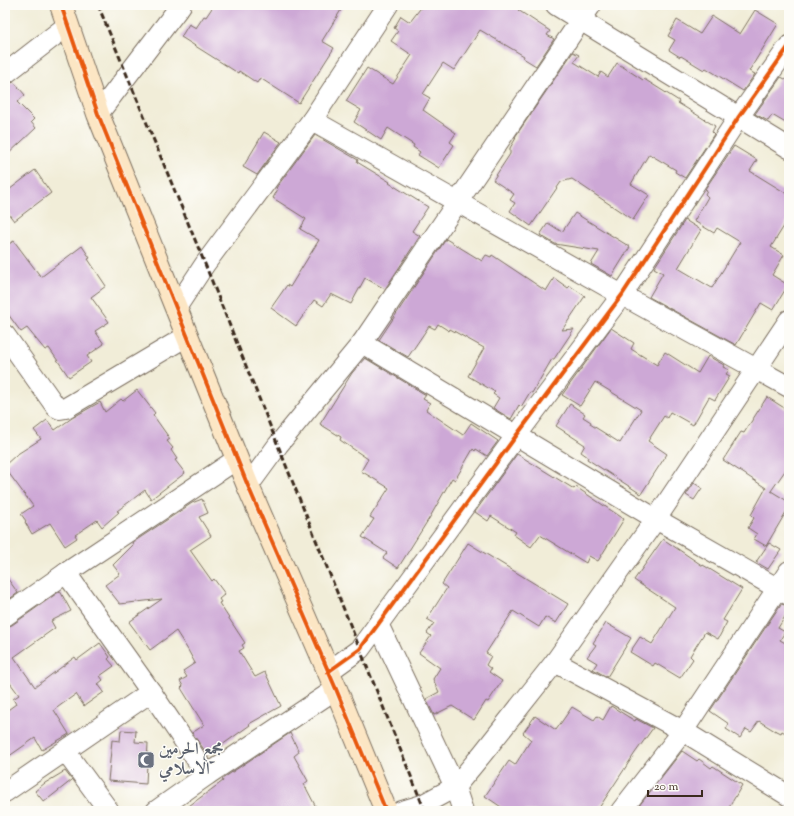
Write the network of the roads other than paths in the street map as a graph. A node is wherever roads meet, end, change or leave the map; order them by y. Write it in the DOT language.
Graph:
graph roads {
  1 [pos="61,5"];
  2 [pos="181,5"];
  3 [pos="388,5"];
  4 [pos="556,5"];
  5 [pos="585,13"];
  6 [pos="68,26"];
  7 [pos="789,46"];
  8 [pos="5,74"];
  9 [pos="98,114"];
  10 [pos="738,118"];
  11 [pos="312,120"];
  12 [pos="789,148"];
  13 [pos="457,203"];
  14 [pos="622,295"];
  15 [pos="176,308"];
  16 [pos="789,320"];
  17 [pos="5,335"];
  18 [pos="187,336"];
  19 [pos="362,343"];
  20 [pos="755,369"];
  21 [pos="789,387"];
  22 [pos="516,436"];
  23 [pos="237,459"];
  24 [pos="248,486"];
  25 [pos="656,519"];
  26 [pos="789,571"];
  27 [pos="66,573"];
  28 [pos="783,592"];
  29 [pos="5,616"];
  30 [pos="378,624"];
  31 [pos="555,662"];
  32 [pos="332,681"];
  33 [pos="151,692"];
  34 [pos="683,731"];
  35 [pos="65,751"];
  36 [pos="207,775"];
  37 [pos="455,787"];
  38 [pos="5,792"];
  39 [pos="789,796"];
  40 [pos="109,811"];
  41 [pos="156,811"];
  42 [pos="386,811"];
  43 [pos="402,811"];
  44 [pos="462,811"];
  45 [pos="621,811"];
  1 -- 6 [label="street"];
  2 -- 9 [label="street"];
  3 -- 11 [label="street"];
  4 -- 5 [label="street"];
  5 -- 10 [label="street"];
  5 -- 13 [label="street"];
  6 -- 8 [label="street"];
  6 -- 9 [label="street"];
  7 -- 10 [label="street"];
  9 -- 15 [label="street"];
  10 -- 12 [label="street"];
  10 -- 14 [label="street"];
  11 -- 13 [label="street"];
  11 -- 15 [label="street"];
  13 -- 14 [label="street"];
  13 -- 19 [label="street"];
  14 -- 20 [label="street"];
  14 -- 22 [label="street"];
  15 -- 18 [label="street"];
  16 -- 20 [label="street"];
  17 -- 18 [label="street"];
  18 -- 23 [label="street"];
  19 -- 22 [label="street"];
  19 -- 24 [label="street"];
  20 -- 21 [label="street"];
  20 -- 25 [label="street"];
  22 -- 25 [label="street"];
  22 -- 30 [label="street"];
  23 -- 24 [label="street"];
  23 -- 27 [label="street"];
  24 -- 32 [label="street"];
  25 -- 28 [label="street"];
  25 -- 31 [label="street"];
  26 -- 28 [label="street"];
  27 -- 29 [label="street"];
  27 -- 33 [label="street"];
  28 -- 34 [label="street"];
  30 -- 32 [label="street"];
  30 -- 37 [label="street"];
  31 -- 34 [label="street"];
  31 -- 37 [label="street"];
  32 -- 36 [label="street"];
  32 -- 42 [label="street"];
  33 -- 35 [label="street"];
  33 -- 36 [label="street"];
  34 -- 39 [label="street"];
  34 -- 45 [label="street"];
  35 -- 38 [label="street"];
  35 -- 40 [label="street"];
  36 -- 41 [label="street"];
  37 -- 43 [label="street"];
  37 -- 44 [label="street"];
}
